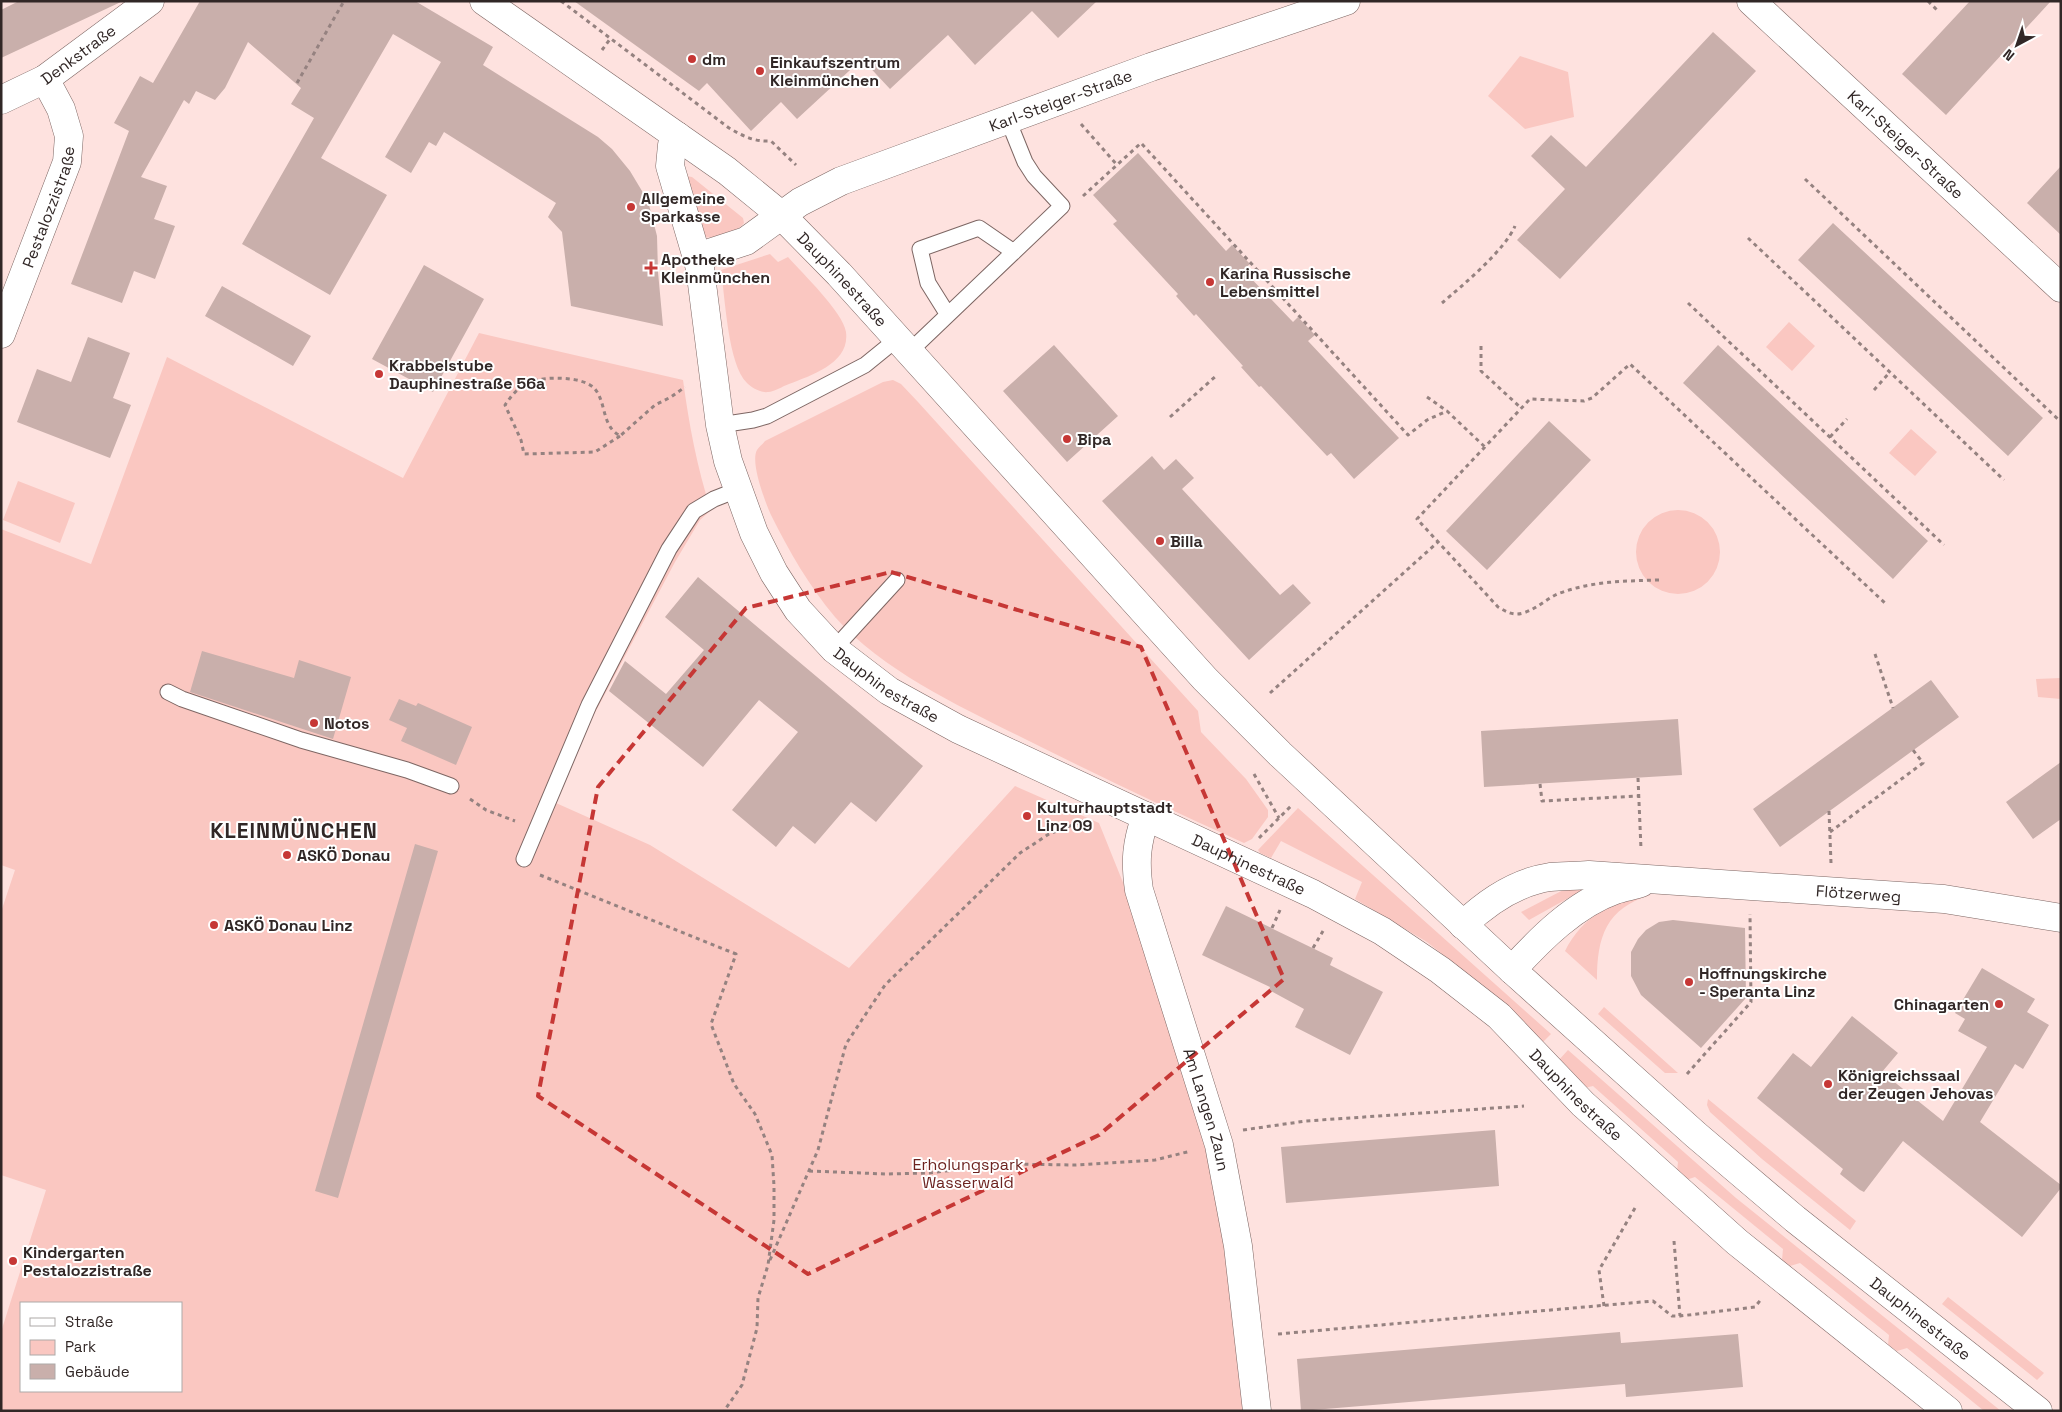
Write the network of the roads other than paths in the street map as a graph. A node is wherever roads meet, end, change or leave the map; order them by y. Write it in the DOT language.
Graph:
graph roads {
  1 [pos="150,1"];
  2 [pos="484,1"];
  3 [pos="1346,1"];
  4 [pos="1751,1"];
  5 [pos="45,79"];
  6 [pos="1,100"];
  7 [pos="1008,120"];
  8 [pos="677,136"];
  9 [pos="781,215"];
  10 [pos="1014,252"];
  11 [pos="697,257"];
  12 [pos="2061,288"];
  13 [pos="948,316"];
  14 [pos="1,334"];
  15 [pos="903,346"];
  16 [pos="720,425"];
  17 [pos="737,490"];
  18 [pos="897,580"];
  19 [pos="834,649"];
  20 [pos="168,692"];
  21 [pos="451,786"];
  22 [pos="1146,816"];
  23 [pos="524,858"];
  24 [pos="1654,880"];
  25 [pos="2061,918"];
  26 [pos="1463,925"];
  27 [pos="1512,970"];
  28 [pos="1257,1411"];
  29 [pos="1948,1411"];
  30 [pos="2038,1411"];
  1 -- 5 [label="street, Denkstraße"];
  2 -- 8 [label="street, Dauphinestraße"];
  3 -- 7 [label="street, Karl-Steiger-Straße"];
  4 -- 12 [label="street, Karl-Steiger-Straße"];
  5 -- 6 [label="street, Denkstraße"];
  5 -- 14 [label="street, Pestalozzistraße"];
  7 -- 9 [label="street, Karl-Steiger-Straße"];
  7 -- 10 [label="lane"];
  8 -- 9 [label="street, Dauphinestraße"];
  8 -- 11 [label="street, Dauphinestraße"];
  9 -- 11 [label="street"];
  9 -- 15 [label="street, Dauphinestraße"];
  10 -- 13 [label="lane"];
  10 -- 13 [label="lane"];
  11 -- 16 [label="street, Dauphinestraße"];
  13 -- 15 [label="lane"];
  15 -- 16 [label="lane"];
  15 -- 26 [label="street, Dauphinestraße"];
  16 -- 17 [label="street, Dauphinestraße"];
  17 -- 19 [label="street, Dauphinestraße"];
  17 -- 23 [label="lane"];
  18 -- 19 [label="lane"];
  19 -- 22 [label="street, Dauphinestraße"];
  20 -- 21 [label="lane"];
  22 -- 28 [label="street, Am Langen Zaun"];
  22 -- 29 [label="street, Dauphinestraße"];
  24 -- 25 [label="street, Flötzerweg"];
  24 -- 26 [label="street, Flötzerweg"];
  24 -- 27 [label="street, Flötzerweg"];
  26 -- 27 [label="street, Dauphinestraße"];
  27 -- 30 [label="street, Dauphinestraße"];
}
